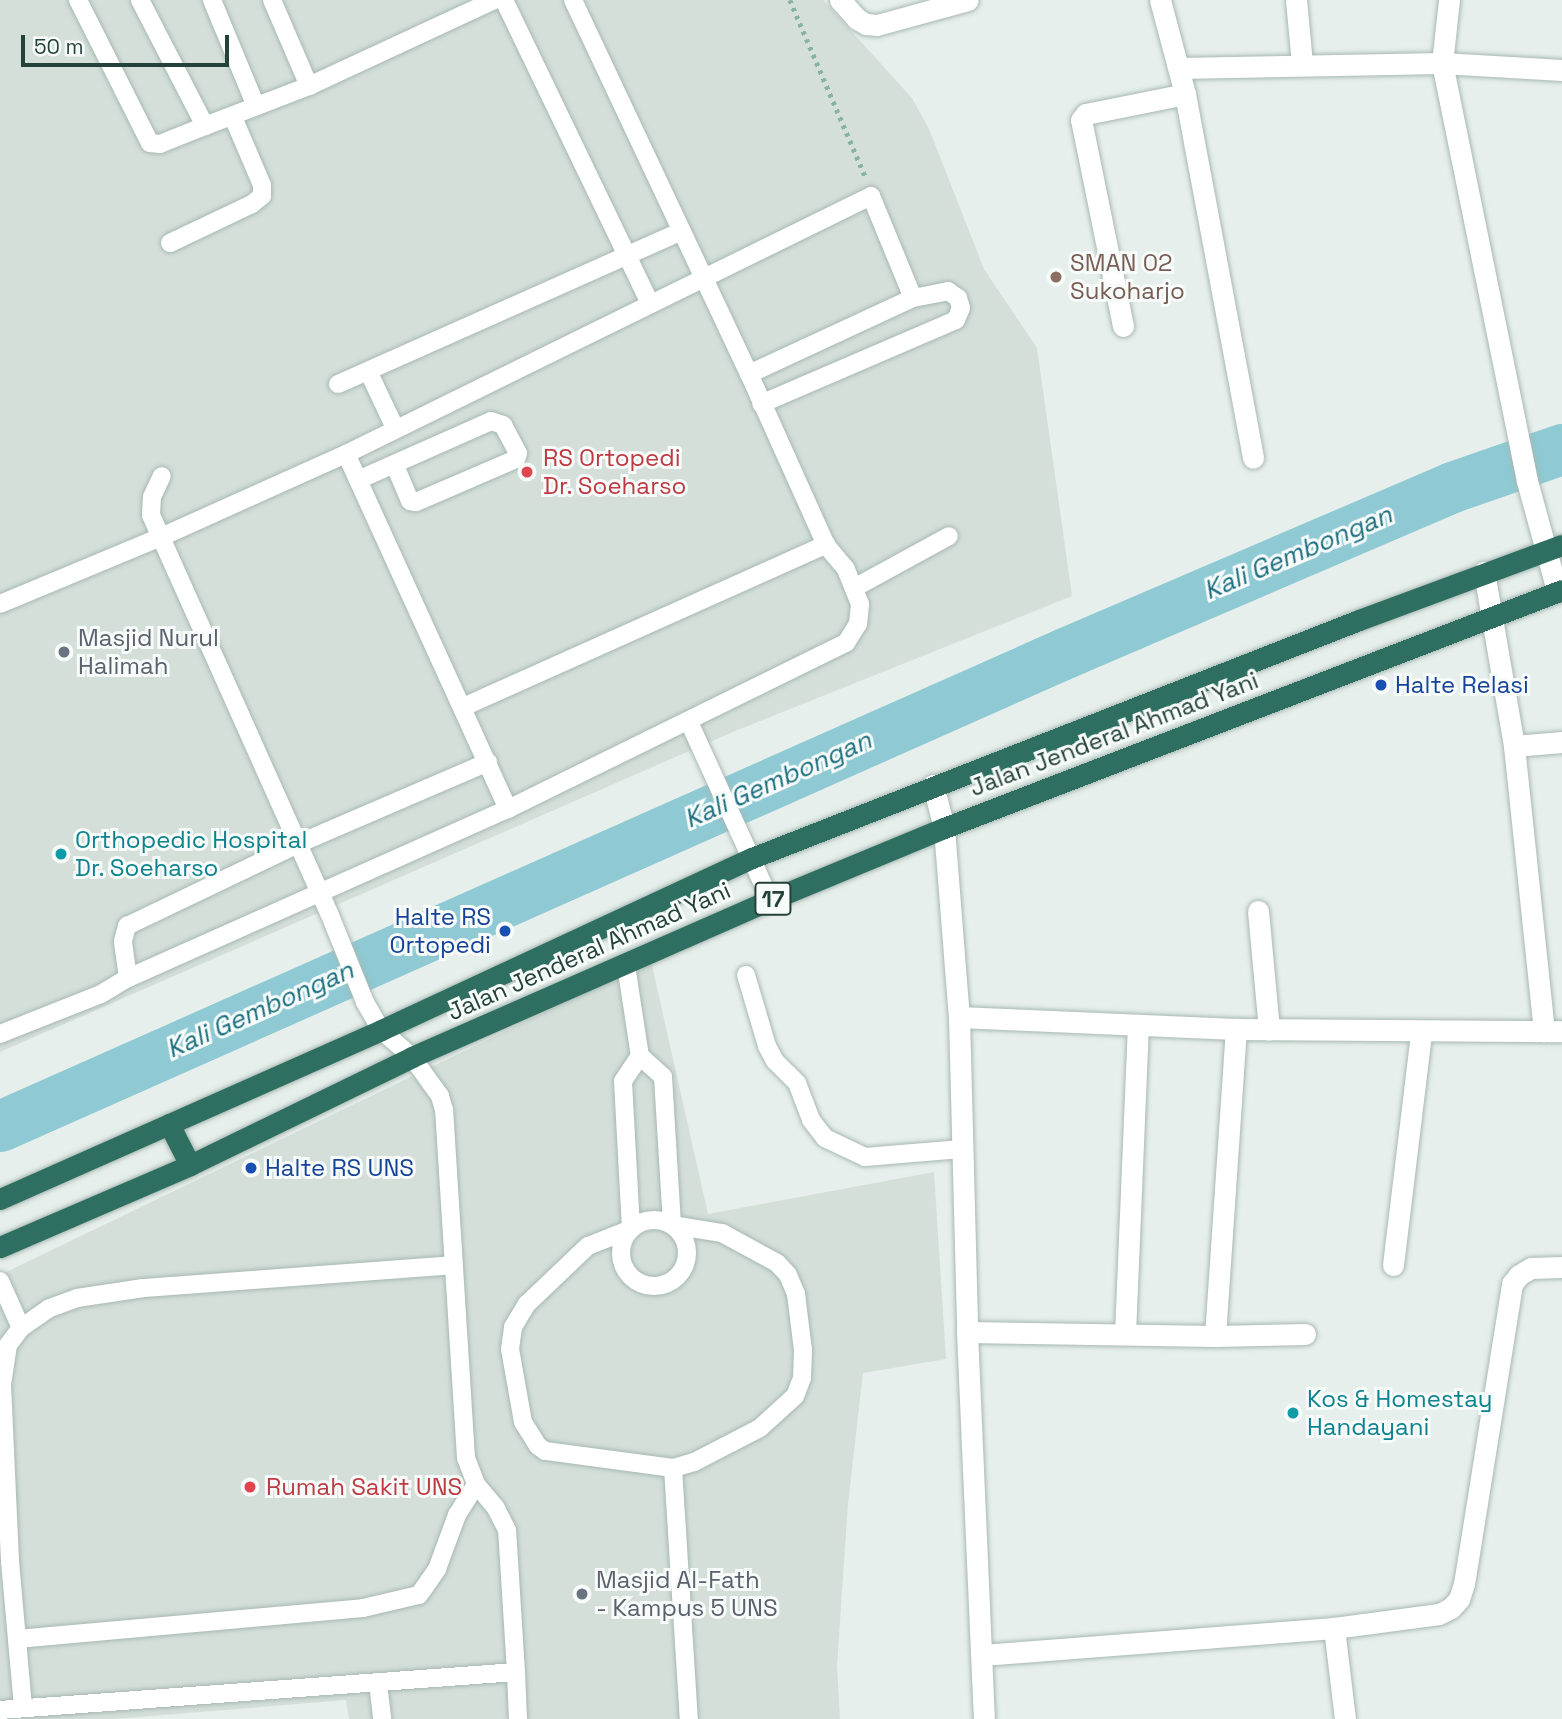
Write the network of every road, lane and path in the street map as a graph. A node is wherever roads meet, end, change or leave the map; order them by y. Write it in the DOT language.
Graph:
graph roads {
  1 [pos="78,0"];
  2 [pos="140,0"];
  3 [pos="212,0"];
  4 [pos="272,0"];
  5 [pos="494,0"];
  6 [pos="504,0"];
  7 [pos="573,0"];
  8 [pos="790,0"];
  9 [pos="840,0"];
  10 [pos="968,0"];
  11 [pos="1160,0"];
  12 [pos="1296,0"];
  13 [pos="1449,0"];
  14 [pos="1442,63"];
  15 [pos="1302,64"];
  16 [pos="1179,68"];
  17 [pos="1562,70"];
  18 [pos="309,86"];
  19 [pos="1185,94"];
  20 [pos="256,106"];
  21 [pos="233,117"];
  22 [pos="205,126"];
  23 [pos="871,196"];
  24 [pos="681,230"];
  25 [pos="170,243"];
  26 [pos="627,257"];
  27 [pos="703,277"];
  28 [pos="914,298"];
  29 [pos="650,303"];
  30 [pos="1123,326"];
  31 [pos="369,373"];
  32 [pos="748,374"];
  33 [pos="338,384"];
  34 [pos="761,404"];
  35 [pos="395,428"];
  36 [pos="346,454"];
  37 [pos="1253,458"];
  38 [pos="396,465"];
  39 [pos="162,476"];
  40 [pos="358,480"];
  41 [pos="949,536"];
  42 [pos="161,537"];
  43 [pos="826,545"];
  44 [pos="1553,548"];
  45 [pos="1484,572"];
  46 [pos="855,588"];
  47 [pos="1560,591"];
  48 [pos="0,604"];
  49 [pos="1493,616"];
  50 [pos="463,707"];
  51 [pos="694,730"];
  52 [pos="1562,742"];
  53 [pos="1514,746"];
  54 [pos="488,762"];
  55 [pos="933,785"];
  56 [pos="508,809"];
  57 [pos="944,828"];
  58 [pos="298,844"];
  59 [pos="752,859"];
  60 [pos="318,892"];
  61 [pos="770,900"];
  62 [pos="1258,911"];
  63 [pos="626,965"];
  64 [pos="746,975"];
  65 [pos="128,978"];
  66 [pos="959,1017"];
  67 [pos="1138,1025"];
  68 [pos="1236,1029"];
  69 [pos="1269,1029"];
  70 [pos="381,1030"];
  71 [pos="1553,1031"];
  72 [pos="1421,1032"];
  73 [pos="0,1034"];
  74 [pos="640,1056"];
  75 [pos="412,1057"];
  76 [pos="169,1124"];
  77 [pos="962,1149"];
  78 [pos="190,1164"];
  79 [pos="0,1199"];
  80 [pos="672,1225"];
  81 [pos="631,1229"];
  82 [pos="0,1248"];
  83 [pos="453,1265"];
  84 [pos="1394,1265"];
  85 [pos="1562,1267"];
  86 [pos="0,1281"];
  87 [pos="21,1328"];
  88 [pos="967,1332"];
  89 [pos="1125,1334"];
  90 [pos="1304,1335"];
  91 [pos="1215,1336"];
  92 [pos="673,1468"];
  93 [pos="476,1484"];
  94 [pos="5,1561"];
  95 [pos="1334,1628"];
  96 [pos="17,1639"];
  97 [pos="982,1655"];
  98 [pos="516,1672"];
  99 [pos="378,1684"];
  100 [pos="23,1707"];
  101 [pos="0,1710"];
  102 [pos="382,1719"];
  103 [pos="518,1719"];
  104 [pos="689,1719"];
  105 [pos="984,1719"];
  106 [pos="1345,1719"];
  1 -- 22 [label="lane"];
  2 -- 22 [label="lane"];
  3 -- 20 [label="lane"];
  4 -- 18 [label="lane"];
  5 -- 18 [label="lane"];
  6 -- 26 [label="lane"];
  7 -- 24 [label="lane"];
  8 -- 23 [label="path"];
  9 -- 10 [label="street"];
  11 -- 16 [label="street"];
  12 -- 15 [label="street"];
  13 -- 14 [label="street"];
  14 -- 15 [label="street"];
  14 -- 17 [label="street"];
  14 -- 44 [label="street"];
  15 -- 16 [label="street"];
  16 -- 19 [label="street"];
  18 -- 20 [label="lane"];
  19 -- 30 [label="street"];
  19 -- 37 [label="street"];
  20 -- 21 [label="lane"];
  21 -- 22 [label="lane"];
  21 -- 25 [label="lane"];
  23 -- 27 [label="lane"];
  23 -- 28 [label="lane"];
  24 -- 26 [label="lane"];
  24 -- 27 [label="lane"];
  26 -- 29 [label="lane"];
  26 -- 31 [label="lane"];
  27 -- 29 [label="lane"];
  27 -- 32 [label="lane"];
  28 -- 32 [label="lane"];
  28 -- 34 [label="lane"];
  29 -- 35 [label="lane"];
  31 -- 33 [label="lane"];
  31 -- 35 [label="lane"];
  32 -- 34 [label="lane"];
  34 -- 43 [label="lane"];
  35 -- 36 [label="lane"];
  36 -- 40 [label="lane"];
  36 -- 42 [label="lane"];
  38 -- 38 [label="lane"];
  38 -- 40 [label="lane"];
  39 -- 42 [label="lane"];
  40 -- 50 [label="lane"];
  41 -- 46 [label="lane"];
  42 -- 48 [label="lane"];
  42 -- 58 [label="lane"];
  43 -- 46 [label="lane"];
  43 -- 50 [label="lane"];
  44 -- 45 [label="highway, Jalan Jenderal Ahmad Yani / 17"];
  44 -- 47 [label="street"];
  45 -- 49 [label="street"];
  45 -- 55 [label="highway, Jalan Jenderal Ahmad Yani / 17"];
  46 -- 51 [label="lane"];
  47 -- 49 [label="highway, Jalan Jenderal Ahmad Yani / 17"];
  49 -- 53 [label="street"];
  49 -- 57 [label="highway, Jalan Jenderal Ahmad Yani / 17"];
  50 -- 54 [label="lane"];
  51 -- 56 [label="lane"];
  51 -- 59 [label="lane"];
  52 -- 53 [label="street"];
  53 -- 71 [label="street"];
  54 -- 56 [label="lane"];
  54 -- 58 [label="lane"];
  55 -- 57 [label="street"];
  55 -- 59 [label="highway, Jalan Jenderal Ahmad Yani / 17"];
  56 -- 60 [label="lane"];
  57 -- 61 [label="highway, Jalan Jenderal Ahmad Yani / 17"];
  57 -- 66 [label="street"];
  58 -- 60 [label="lane"];
  58 -- 65 [label="lane"];
  59 -- 61 [label="lane"];
  59 -- 70 [label="highway, Jalan Jenderal Ahmad Yani / 17"];
  60 -- 65 [label="lane"];
  60 -- 70 [label="lane"];
  61 -- 63 [label="highway, Jalan Jenderal Ahmad Yani / 17"];
  62 -- 69 [label="street"];
  63 -- 74 [label="lane"];
  63 -- 75 [label="highway, Jalan Jenderal Ahmad Yani / 17"];
  64 -- 77 [label="lane"];
  65 -- 73 [label="lane"];
  66 -- 67 [label="street"];
  66 -- 77 [label="street"];
  67 -- 68 [label="street"];
  67 -- 89 [label="street"];
  68 -- 69 [label="street"];
  68 -- 91 [label="street"];
  69 -- 72 [label="street"];
  70 -- 75 [label="lane"];
  70 -- 76 [label="highway, Jalan Jenderal Ahmad Yani / 17"];
  71 -- 72 [label="street"];
  72 -- 84 [label="street"];
  74 -- 80 [label="lane"];
  74 -- 81 [label="lane"];
  75 -- 78 [label="highway, Jalan Jenderal Ahmad Yani / 17"];
  75 -- 83 [label="lane"];
  76 -- 78 [label="highway"];
  76 -- 79 [label="highway, Jalan Jenderal Ahmad Yani / 17"];
  77 -- 88 [label="street"];
  78 -- 82 [label="highway, Jalan Jenderal Ahmad Yani / 17"];
  80 -- 81 [label="lane"];
  80 -- 81 [label="lane"];
  80 -- 92 [label="lane"];
  81 -- 92 [label="lane"];
  83 -- 87 [label="lane"];
  83 -- 93 [label="lane"];
  85 -- 95 [label="street"];
  86 -- 87 [label="lane"];
  87 -- 94 [label="lane"];
  88 -- 89 [label="street"];
  88 -- 97 [label="street"];
  89 -- 91 [label="street"];
  90 -- 91 [label="street"];
  92 -- 104 [label="lane"];
  93 -- 96 [label="lane"];
  93 -- 98 [label="lane"];
  94 -- 96 [label="lane"];
  95 -- 97 [label="street"];
  95 -- 106 [label="street"];
  96 -- 100 [label="lane"];
  97 -- 105 [label="street"];
  98 -- 99 [label="lane"];
  98 -- 103 [label="lane"];
  99 -- 100 [label="lane"];
  99 -- 102 [label="lane"];
  100 -- 101 [label="lane"];
}
